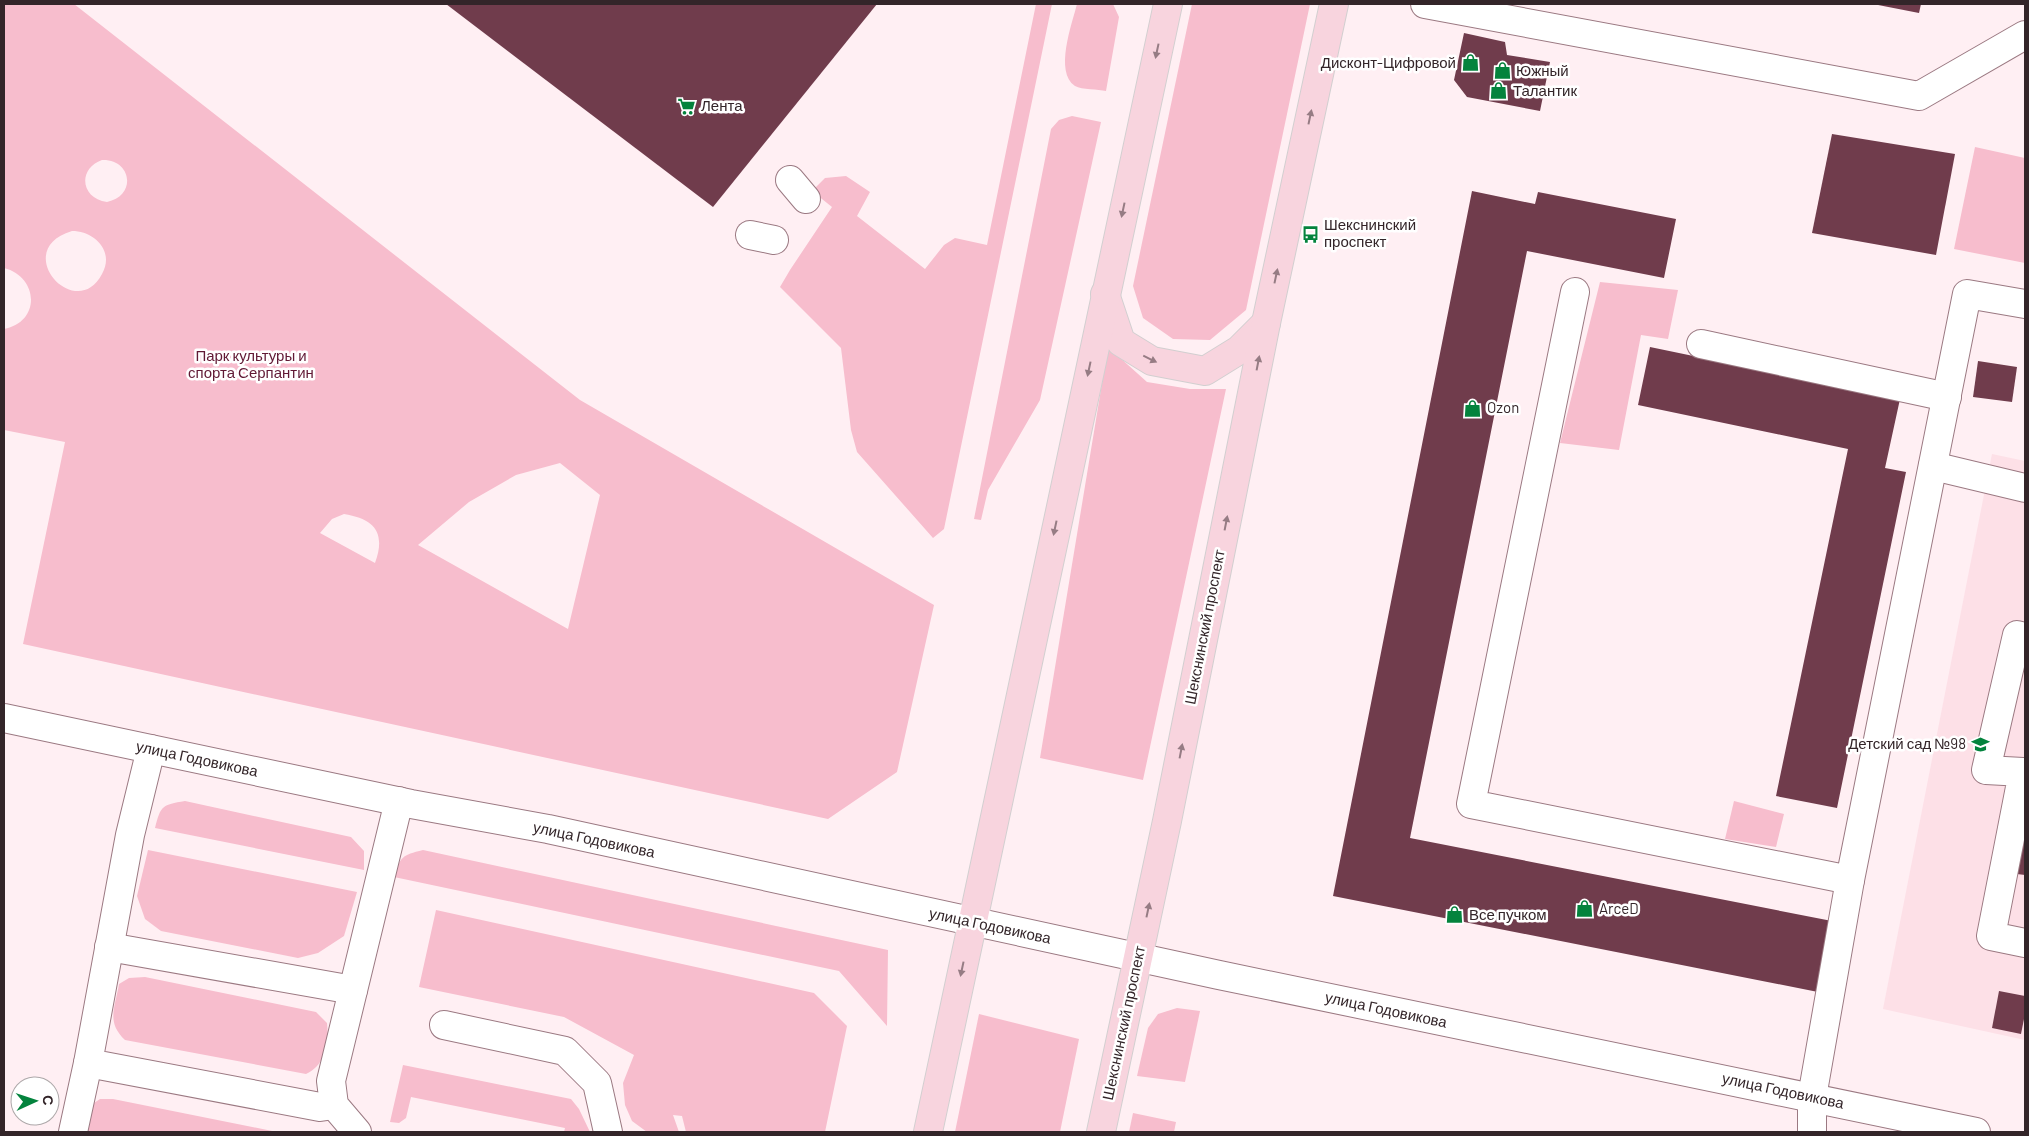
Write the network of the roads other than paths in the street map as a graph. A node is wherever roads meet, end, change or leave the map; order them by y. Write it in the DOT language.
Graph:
graph roads {
  1 [pos="1168,4"];
  2 [pos="1334,4"];
  3 [pos="1425,4"];
  4 [pos="2025,35"];
  5 [pos="1575,292"];
  6 [pos="1105,294"];
  7 [pos="2025,304"];
  8 [pos="1266,323"];
  9 [pos="1701,344"];
  10 [pos="1947,397"];
  11 [pos="1933,466"];
  12 [pos="2025,488"];
  13 [pos="2025,636"];
  14 [pos="4,718"];
  15 [pos="151,749"];
  16 [pos="399,801"];
  17 [pos="1850,880"];
  18 [pos="972,922"];
  19 [pos="2025,943"];
  20 [pos="109,947"];
  21 [pos="1137,957"];
  22 [pos="353,990"];
  23 [pos="444,1026"];
  24 [pos="88,1063"];
  25 [pos="1812,1097"];
  26 [pos="334,1105"];
  27 [pos="73,1132"];
  28 [pos="357,1132"];
  29 [pos="608,1132"];
  30 [pos="928,1132"];
  31 [pos="1101,1132"];
  32 [pos="1812,1132"];
  33 [pos="1976,1132"];
  1 -- 6 [label="main road, one-way"];
  8 -- 2 [label="main road, Шекснинский проспект, one-way"];
  3 -- 4 [label="street"];
  5 -- 17 [label="street"];
  6 -- 8 [label="main road, one-way"];
  6 -- 18 [label="main road, one-way"];
  7 -- 10 [label="street"];
  21 -- 8 [label="main road, Шекснинский проспект, one-way"];
  9 -- 10 [label="street"];
  10 -- 11 [label="street"];
  11 -- 12 [label="street"];
  11 -- 17 [label="street"];
  13 -- 19 [label="street"];
  14 -- 15 [label="street, улица Годовикова"];
  15 -- 16 [label="street, улица Годовикова"];
  15 -- 20 [label="street"];
  16 -- 18 [label="street, улица Годовикова"];
  16 -- 22 [label="street"];
  17 -- 25 [label="street"];
  18 -- 21 [label="street, улица Годовикова"];
  18 -- 30 [label="main road, one-way"];
  20 -- 22 [label="street"];
  20 -- 24 [label="street"];
  21 -- 25 [label="street, улица Годовикова"];
  21 -- 31 [label="main road, Шекснинский проспект"];
  22 -- 26 [label="street"];
  23 -- 29 [label="street"];
  24 -- 26 [label="street"];
  24 -- 27 [label="street"];
  25 -- 32 [label="street"];
  25 -- 33 [label="street, улица Годовикова"];
  26 -- 28 [label="street"];
}
